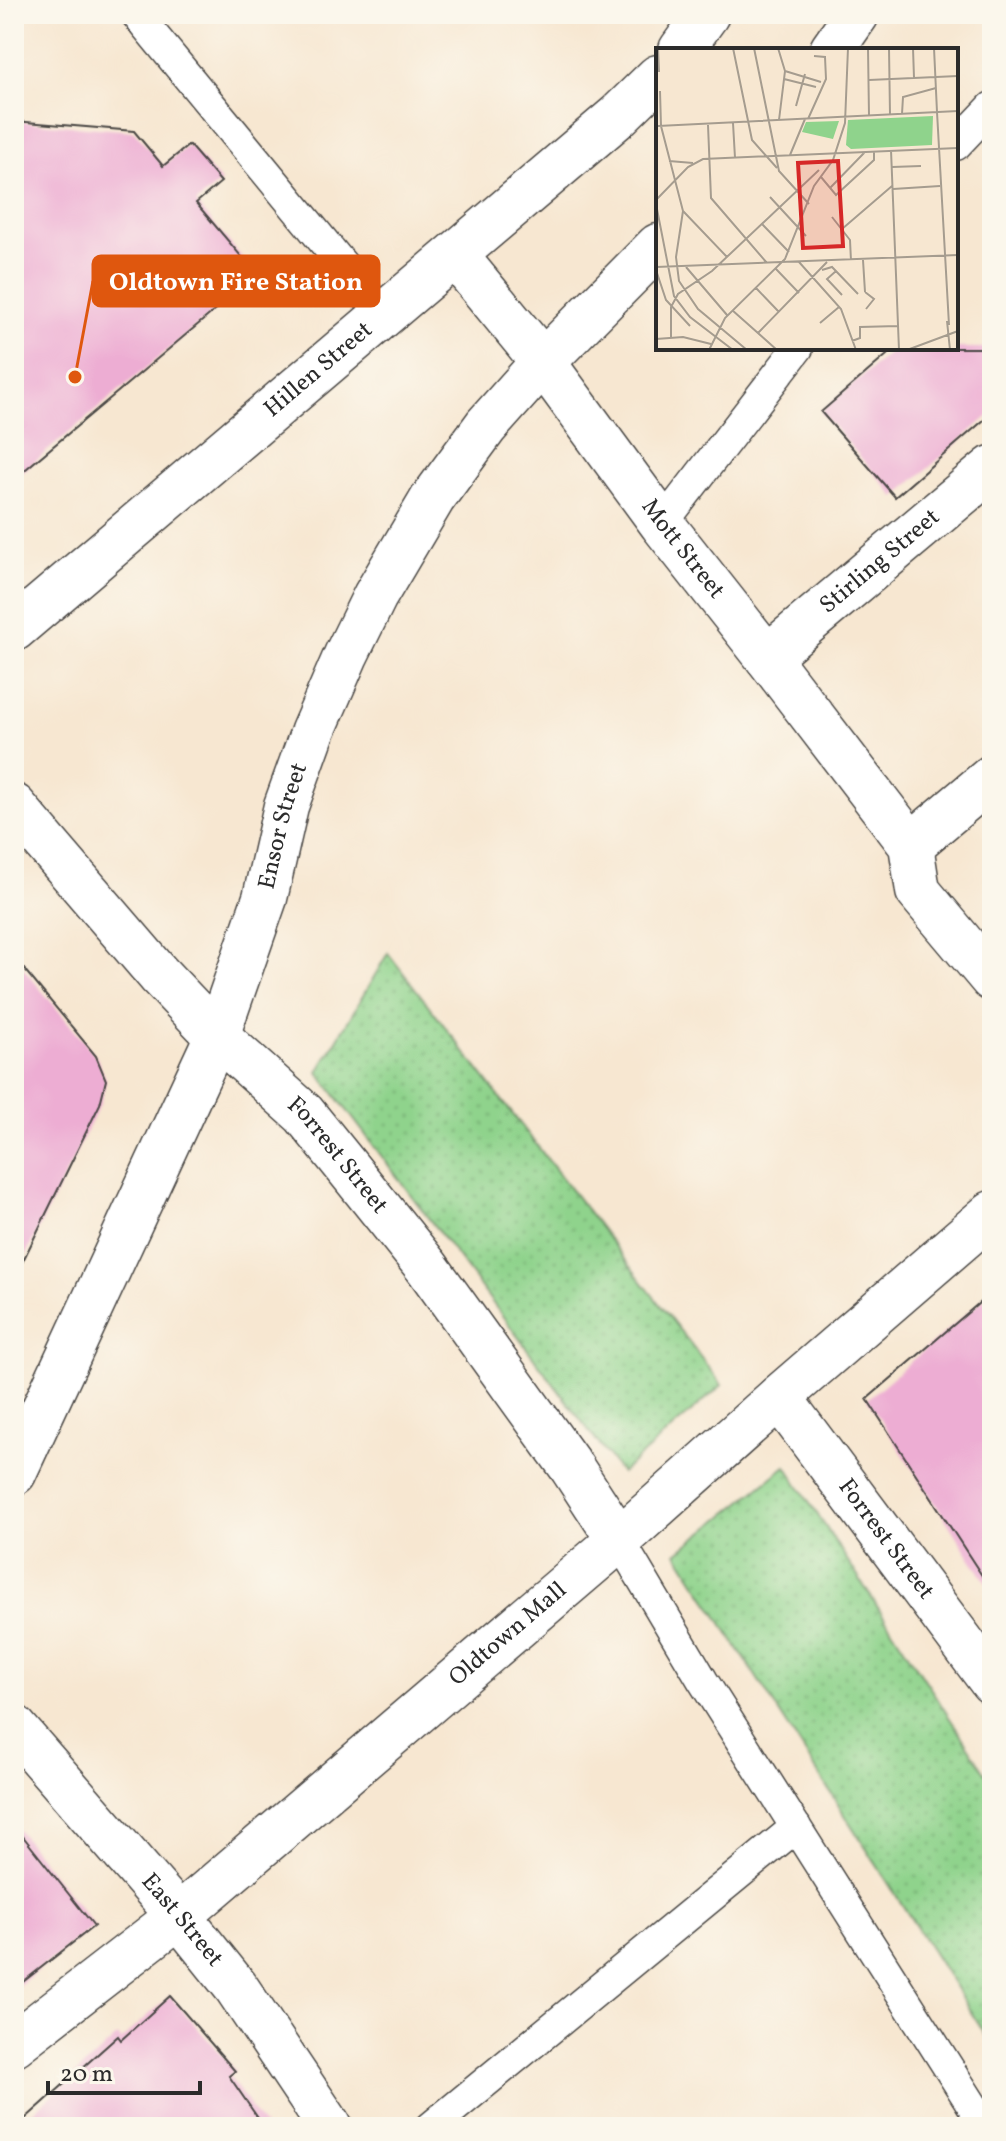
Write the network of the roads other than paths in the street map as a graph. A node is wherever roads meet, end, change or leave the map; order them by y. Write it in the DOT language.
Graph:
graph roads {
  1 [pos="136,14"];
  2 [pos="707,14"];
  3 [pos="857,14"];
  4 [pos="682,48"];
  5 [pos="833,48"];
  6 [pos="656,79"];
  7 [pos="992,107"];
  8 [pos="958,143"];
  9 [pos="656,248"];
  10 [pos="455,255"];
  11 [pos="384,315"];
  12 [pos="796,350"];
  13 [pos="543,362"];
  14 [pos="992,468"];
  15 [pos="662,524"];
  16 [pos="14,629"];
  17 [pos="767,657"];
  18 [pos="992,777"];
  19 [pos="14,806"];
  20 [pos="911,845"];
  21 [pos="992,979"];
  22 [pos="217,1036"];
  23 [pos="992,1213"];
  24 [pos="779,1397"];
  25 [pos="14,1473"];
  26 [pos="619,1540"];
  27 [pos="992,1682"];
  28 [pos="14,1727"];
  29 [pos="796,1827"];
  30 [pos="179,1916"];
  31 [pos="14,2044"];
  32 [pos="330,2127"];
  33 [pos="432,2127"];
  34 [pos="986,2127"];
  1 -- 11 [label="lane"];
  2 -- 4 [label="street"];
  3 -- 5 [label="street"];
  6 -- 10 [label="street, Hillen Street"];
  7 -- 8 [label="lane"];
  9 -- 13 [label="street, Ensor Street"];
  10 -- 11 [label="street, Hillen Street"];
  10 -- 13 [label="street, Mott Street"];
  11 -- 16 [label="street, Hillen Street"];
  12 -- 15 [label="lane"];
  13 -- 15 [label="street, Mott Street"];
  13 -- 22 [label="street, Ensor Street"];
  14 -- 17 [label="street, Stirling Street"];
  15 -- 17 [label="street, Mott Street"];
  17 -- 20 [label="street, Mott Street"];
  18 -- 20 [label="street"];
  19 -- 22 [label="street, Forrest Street"];
  20 -- 21 [label="street"];
  22 -- 25 [label="street, Ensor Street"];
  22 -- 26 [label="street, Forrest Street"];
  23 -- 24 [label="street, Oldtown Mall"];
  24 -- 26 [label="street, Oldtown Mall"];
  24 -- 27 [label="street, Forrest Street"];
  26 -- 29 [label="lane"];
  26 -- 30 [label="street, Oldtown Mall"];
  28 -- 30 [label="street, East Street"];
  29 -- 33 [label="lane"];
  29 -- 34 [label="lane"];
  30 -- 31 [label="street, Oldtown Mall"];
  30 -- 32 [label="street, East Street"];
}
